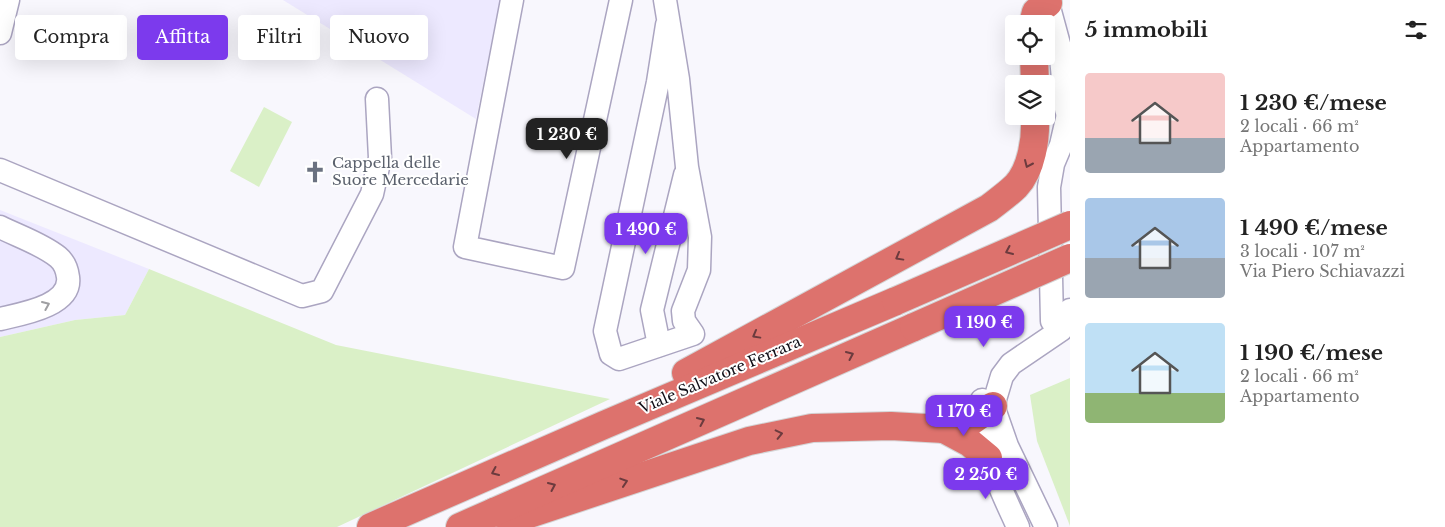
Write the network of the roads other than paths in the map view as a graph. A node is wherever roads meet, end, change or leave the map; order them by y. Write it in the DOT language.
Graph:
graph roads {
  1 [pos="8,0"];
  2 [pos="512,0"];
  3 [pos="621,0"];
  4 [pos="665,0"];
  5 [pos="1042,9"];
  6 [pos="667,25"];
  7 [pos="0,33"];
  8 [pos="1065,54"];
  9 [pos="377,99"];
  10 [pos="1068,112"];
  11 [pos="1035,125"];
  12 [pos="687,167"];
  13 [pos="0,170"];
  14 [pos="1070,225"];
  15 [pos="0,227"];
  16 [pos="1070,258"];
  17 [pos="0,320"];
  18 [pos="1065,326"];
  19 [pos="659,345"];
  20 [pos="987,410"];
  21 [pos="604,425"];
  22 [pos="944,428"];
  23 [pos="988,458"];
  24 [pos="494,512"];
  25 [pos="371,527"];
  26 [pos="460,527"];
  27 [pos="1018,527"];
  28 [pos="1046,527"];
  1 -- 7 [label="street"];
  2 -- 3 [label="street"];
  4 -- 6 [label="street"];
  5 -- 8 [label="street"];
  6 -- 12 [label="street"];
  6 -- 19 [label="street"];
  8 -- 10 [label="street"];
  9 -- 13 [label="street"];
  10 -- 18 [label="street"];
  11 -- 21 [label="highway, one-way"];
  12 -- 19 [label="street"];
  12 -- 19 [label="street"];
  14 -- 21 [label="highway, Viale Salvatore Ferrara, one-way, bridge"];
  17 -- 15 [label="street, one-way"];
  24 -- 16 [label="highway, one-way, bridge"];
  18 -- 20 [label="street"];
  18 -- 20 [label="street"];
  20 -- 22 [label="highway"];
  20 -- 23 [label="street"];
  20 -- 28 [label="street"];
  21 -- 25 [label="highway, Viale Salvatore Ferrara, one-way"];
  22 -- 23 [label="highway"];
  24 -- 22 [label="highway, one-way"];
  23 -- 27 [label="street"];
  24 -- 26 [label="highway"];
}
